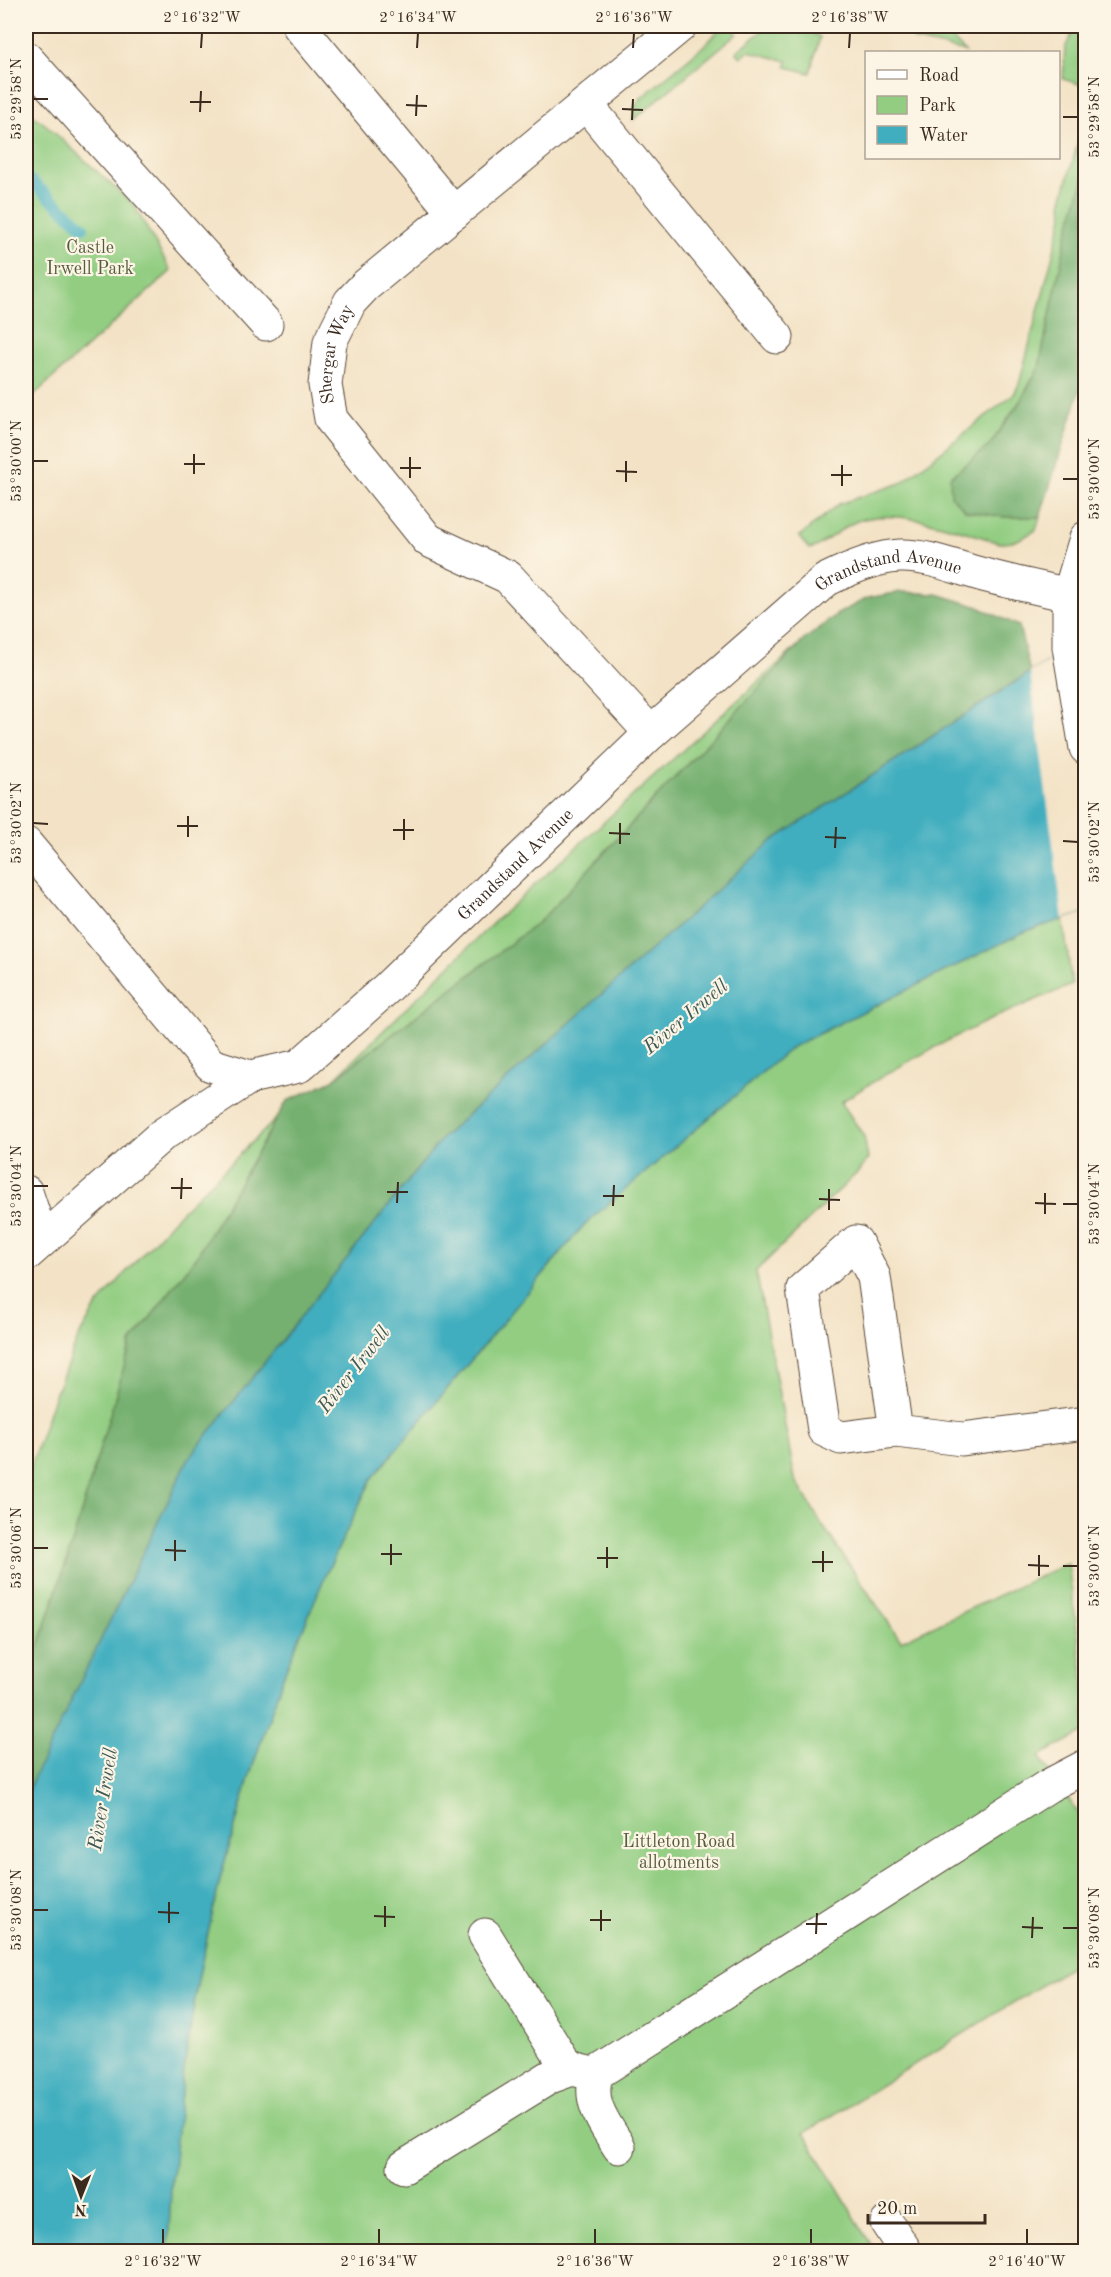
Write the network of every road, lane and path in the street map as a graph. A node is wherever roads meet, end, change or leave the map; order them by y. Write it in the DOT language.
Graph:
graph roads {
  1 [pos="299,26"];
  2 [pos="680,26"];
  3 [pos="26,58"];
  4 [pos="586,104"];
  5 [pos="454,213"];
  6 [pos="266,324"];
  7 [pos="777,337"];
  8 [pos="1086,538"];
  9 [pos="1069,595"];
  10 [pos="651,733"];
  11 [pos="1086,748"];
  12 [pos="26,844"];
  13 [pos="250,1077"];
  14 [pos="26,1194"];
  15 [pos="34,1247"];
  16 [pos="1086,1423"];
  17 [pos="896,1431"];
  18 [pos="1086,1766"];
  19 [pos="485,1935"];
  20 [pos="584,2071"];
  21 [pos="619,2147"];
  22 [pos="404,2167"];
  23 [pos="887,2223"];
  24 [pos="906,2252"];
  1 -- 5 [label="street"];
  2 -- 4 [label="street, Shergar Way"];
  3 -- 6 [label="street"];
  4 -- 5 [label="street, Shergar Way"];
  4 -- 7 [label="street"];
  5 -- 10 [label="street, Shergar Way"];
  8 -- 9 [label="street"];
  9 -- 10 [label="street, Grandstand Avenue"];
  9 -- 11 [label="street"];
  10 -- 13 [label="street, Grandstand Avenue"];
  12 -- 13 [label="street"];
  13 -- 15 [label="street"];
  14 -- 15 [label="street"];
  16 -- 17 [label="street"];
  17 -- 17 [label="street"];
  18 -- 20 [label="street"];
  19 -- 20 [label="street"];
  20 -- 21 [label="street"];
  20 -- 22 [label="street"];
  23 -- 24 [label="street"];
}
